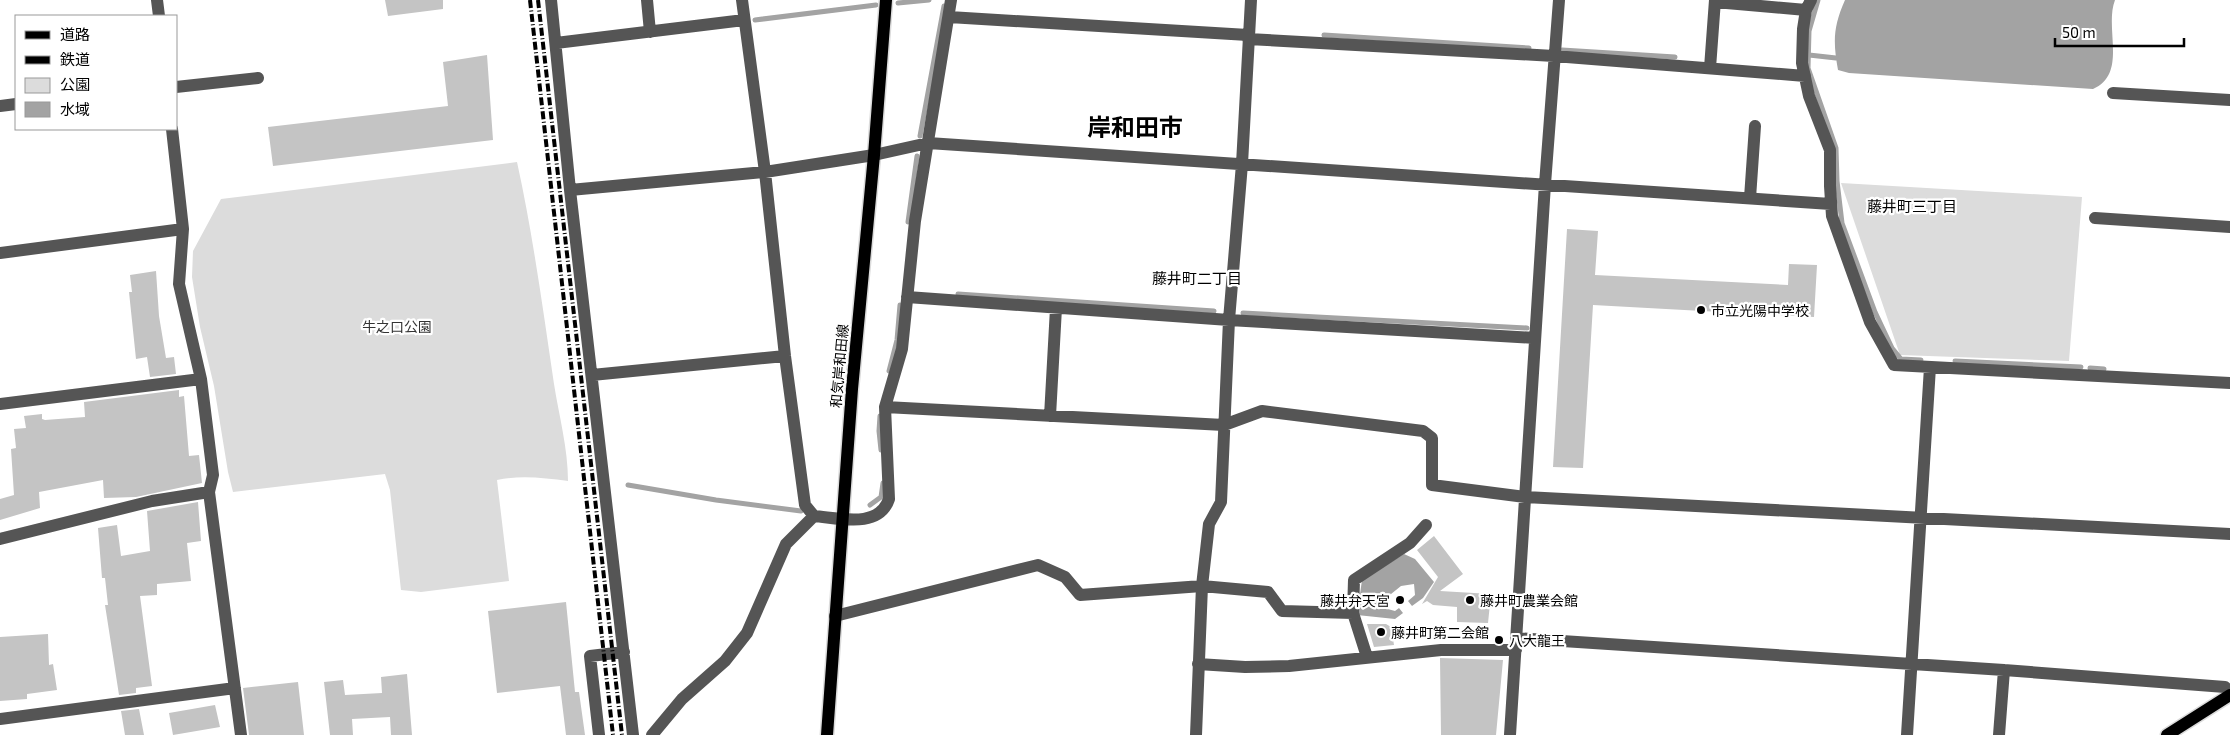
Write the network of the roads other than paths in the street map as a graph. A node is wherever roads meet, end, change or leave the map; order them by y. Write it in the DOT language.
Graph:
graph roads {
  1 [pos="157,0"];
  2 [pos="551,0"];
  3 [pos="647,0"];
  4 [pos="742,0"];
  5 [pos="886,0"];
  6 [pos="951,0"];
  7 [pos="1250,0"];
  8 [pos="1559,0"];
  9 [pos="1715,1"];
  10 [pos="1808,5"];
  11 [pos="159,15"];
  12 [pos="949,17"];
  13 [pos="744,20"];
  14 [pos="650,32"];
  15 [pos="1248,37"];
  16 [pos="556,43"];
  17 [pos="1554,56"];
  18 [pos="1710,68"];
  19 [pos="1805,76"];
  20 [pos="258,78"];
  21 [pos="178,86"];
  22 [pos="2113,93"];
  23 [pos="2230,100"];
  24 [pos="15,104"];
  25 [pos="0,106"];
  26 [pos="1755,126"];
  27 [pos="172,130"];
  28 [pos="928,143"];
  29 [pos="874,155"];
  30 [pos="1242,164"];
  31 [pos="765,172"];
  32 [pos="1545,184"];
  33 [pos="570,190"];
  34 [pos="1750,198"];
  35 [pos="1831,204"];
  36 [pos="2095,218"];
  37 [pos="2230,227"];
  38 [pos="183,230"];
  39 [pos="0,253"];
  40 [pos="907,297"];
  41 [pos="1056,308"];
  42 [pos="1229,320"];
  43 [pos="1535,338"];
  44 [pos="785,356"];
  45 [pos="1930,367"];
  46 [pos="592,375"];
  47 [pos="201,379"];
  48 [pos="2230,383"];
  49 [pos="0,404"];
  50 [pos="885,407"];
  51 [pos="1050,416"];
  52 [pos="1224,425"];
  53 [pos="209,492"];
  54 [pos="1525,497"];
  55 [pos="814,516"];
  56 [pos="1922,517"];
  57 [pos="842,518"];
  58 [pos="1426,525"];
  59 [pos="2230,534"];
  60 [pos="0,539"];
  61 [pos="1202,586"];
  62 [pos="1353,613"];
  63 [pos="835,616"];
  64 [pos="1516,644"];
  65 [pos="624,652"];
  66 [pos="1366,657"];
  67 [pos="1198,664"];
  68 [pos="1912,664"];
  69 [pos="2004,670"];
  70 [pos="235,688"];
  71 [pos="2230,694"];
  72 [pos="0,718"];
  73 [pos="241,735"];
  74 [pos="599,735"];
  75 [pos="633,735"];
  76 [pos="652,735"];
  77 [pos="827,735"];
  78 [pos="1196,735"];
  79 [pos="1510,735"];
  80 [pos="1907,735"];
  81 [pos="1999,735"];
  82 [pos="2167,735"];
  1 -- 11 [label="street"];
  2 -- 16 [label="street"];
  3 -- 14 [label="street"];
  4 -- 13 [label="street"];
  5 -- 29 [label="main road, 和気岸和田線"];
  6 -- 12 [label="street"];
  7 -- 15 [label="street"];
  8 -- 17 [label="street"];
  9 -- 10 [label="street"];
  9 -- 18 [label="street"];
  10 -- 19 [label="street"];
  12 -- 15 [label="street"];
  12 -- 28 [label="street"];
  13 -- 14 [label="street"];
  13 -- 31 [label="street"];
  14 -- 16 [label="street"];
  15 -- 17 [label="street"];
  15 -- 30 [label="street"];
  16 -- 33 [label="street"];
  17 -- 18 [label="street"];
  17 -- 32 [label="street"];
  18 -- 19 [label="street"];
  19 -- 35 [label="street"];
  20 -- 21 [label="street"];
  22 -- 23 [label="street"];
  24 -- 25 [label="street"];
  26 -- 34 [label="street"];
  27 -- 38 [label="street"];
  28 -- 29 [label="street"];
  28 -- 30 [label="street"];
  28 -- 40 [label="street"];
  29 -- 31 [label="street"];
  29 -- 57 [label="main road, 和気岸和田線"];
  30 -- 32 [label="street"];
  30 -- 42 [label="street"];
  31 -- 33 [label="street"];
  31 -- 44 [label="street"];
  32 -- 34 [label="street"];
  32 -- 43 [label="street"];
  33 -- 46 [label="street"];
  34 -- 35 [label="street"];
  35 -- 45 [label="street"];
  36 -- 37 [label="street"];
  38 -- 39 [label="street"];
  38 -- 47 [label="street"];
  40 -- 41 [label="street"];
  40 -- 50 [label="street"];
  41 -- 42 [label="street"];
  41 -- 51 [label="street"];
  42 -- 43 [label="street"];
  42 -- 52 [label="street"];
  43 -- 54 [label="street"];
  44 -- 46 [label="street"];
  44 -- 55 [label="street"];
  45 -- 48 [label="street"];
  45 -- 56 [label="street"];
  46 -- 65 [label="street"];
  47 -- 49 [label="street"];
  47 -- 53 [label="street"];
  50 -- 51 [label="street"];
  50 -- 57 [label="street"];
  51 -- 52 [label="street"];
  52 -- 54 [label="street"];
  52 -- 61 [label="street"];
  53 -- 60 [label="street"];
  53 -- 70 [label="street"];
  54 -- 56 [label="street"];
  54 -- 64 [label="street"];
  55 -- 57 [label="street"];
  55 -- 76 [label="street"];
  56 -- 59 [label="street"];
  56 -- 68 [label="street"];
  57 -- 63 [label="main road, 和気岸和田線"];
  58 -- 62 [label="street"];
  61 -- 62 [label="street"];
  61 -- 63 [label="street"];
  61 -- 67 [label="street"];
  62 -- 66 [label="street"];
  63 -- 77 [label="main road, 和気岸和田線"];
  64 -- 66 [label="street"];
  64 -- 68 [label="street"];
  64 -- 79 [label="street"];
  65 -- 74 [label="street"];
  65 -- 75 [label="street"];
  66 -- 67 [label="street"];
  67 -- 78 [label="street"];
  68 -- 69 [label="street"];
  68 -- 80 [label="street"];
  69 -- 71 [label="street"];
  69 -- 81 [label="street"];
  70 -- 72 [label="street"];
  70 -- 73 [label="street"];
  71 -- 82 [label="main road"];
}
